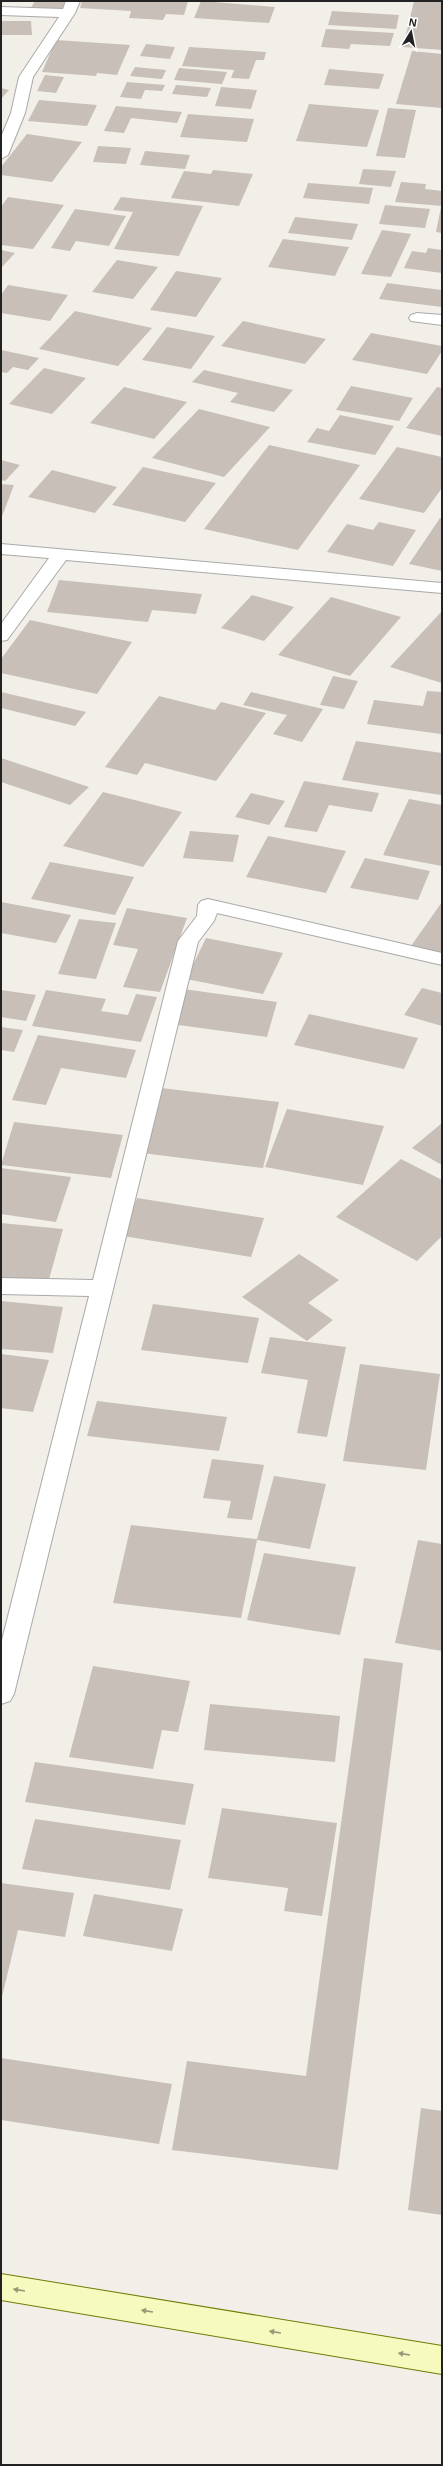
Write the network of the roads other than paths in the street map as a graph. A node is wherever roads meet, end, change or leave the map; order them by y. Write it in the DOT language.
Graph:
graph roads {
  1 [pos="71,7"];
  2 [pos="1,11"];
  3 [pos="1,155"];
  4 [pos="417,318"];
  5 [pos="442,320"];
  6 [pos="1,549"];
  7 [pos="61,554"];
  8 [pos="442,588"];
  9 [pos="1,636"];
  10 [pos="442,959"];
  11 [pos="1,1286"];
  12 [pos="101,1288"];
  13 [pos="1,1694"];
  14 [pos="1,2287"];
  15 [pos="442,2360"];
  1 -- 2 [label="street"];
  1 -- 3 [label="street"];
  4 -- 5 [label="street"];
  6 -- 7 [label="street"];
  7 -- 8 [label="street"];
  7 -- 9 [label="street"];
  10 -- 12 [label="street"];
  11 -- 12 [label="street"];
  12 -- 13 [label="street"];
  15 -- 14 [label="street, one-way"];
}
